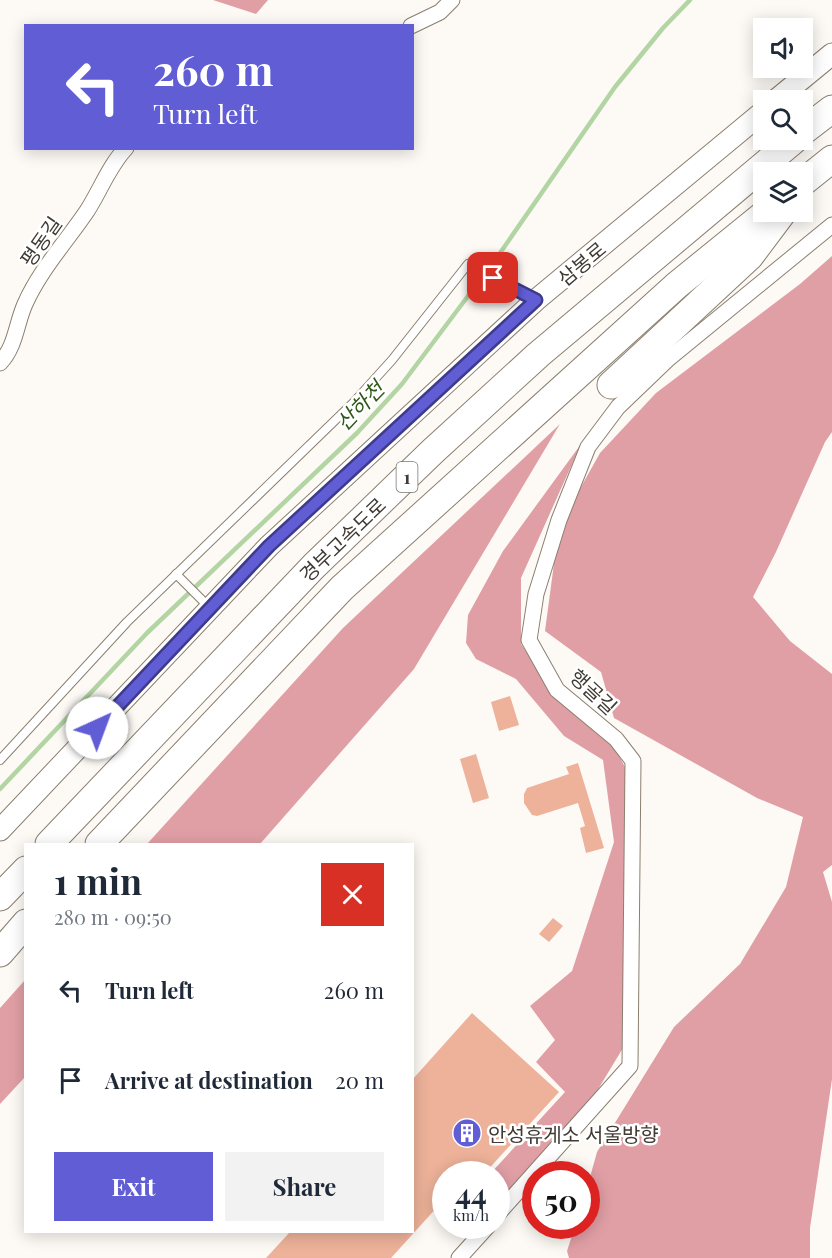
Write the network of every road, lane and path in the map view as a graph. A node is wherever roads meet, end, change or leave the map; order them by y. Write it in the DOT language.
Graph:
graph roads {
  1 [pos="452,0"];
  2 [pos="414,25"];
  3 [pos="832,54"];
  4 [pos="788,90"];
  5 [pos="832,109"];
  6 [pos="753,120"];
  7 [pos="813,124"];
  8 [pos="124,150"];
  9 [pos="782,150"];
  10 [pos="832,159"];
  11 [pos="813,175"];
  12 [pos="756,222"];
  13 [pos="776,222"];
  14 [pos="832,225"];
  15 [pos="536,300"];
  16 [pos="0,363"];
  17 [pos="611,385"];
  18 [pos="176,574"];
  19 [pos="205,603"];
  20 [pos="0,760"];
  21 [pos="0,830"];
  22 [pos="50,843"];
  23 [pos="100,843"];
  24 [pos="24,872"];
  25 [pos="0,897"];
  26 [pos="24,925"];
  27 [pos="0,953"];
  28 [pos="510,1200"];
  29 [pos="476,1239"];
  30 [pos="459,1258"];
  1 -- 2 [label="street"];
  3 -- 4 [label="main road"];
  5 -- 7 [label="highway"];
  6 -- 15 [label="main road, 삼봉로"];
  8 -- 16 [label="street, 평동길"];
  9 -- 22 [label="highway, 경부고속도로 / 1"];
  10 -- 11 [label="highway"];
  12 -- 23 [label="highway, 경부고속도로 / 1"];
  13 -- 17 [label="highway"];
  14 -- 28 [label="street, 행골길"];
  15 -- 18 [label="lane"];
  15 -- 19 [label="main road, 삼봉로"];
  18 -- 19 [label="lane"];
  18 -- 20 [label="lane"];
  19 -- 21 [label="main road, 삼봉로"];
  24 -- 25 [label="highway"];
  26 -- 27 [label="highway"];
  29 -- 30 [label="street"];
}
